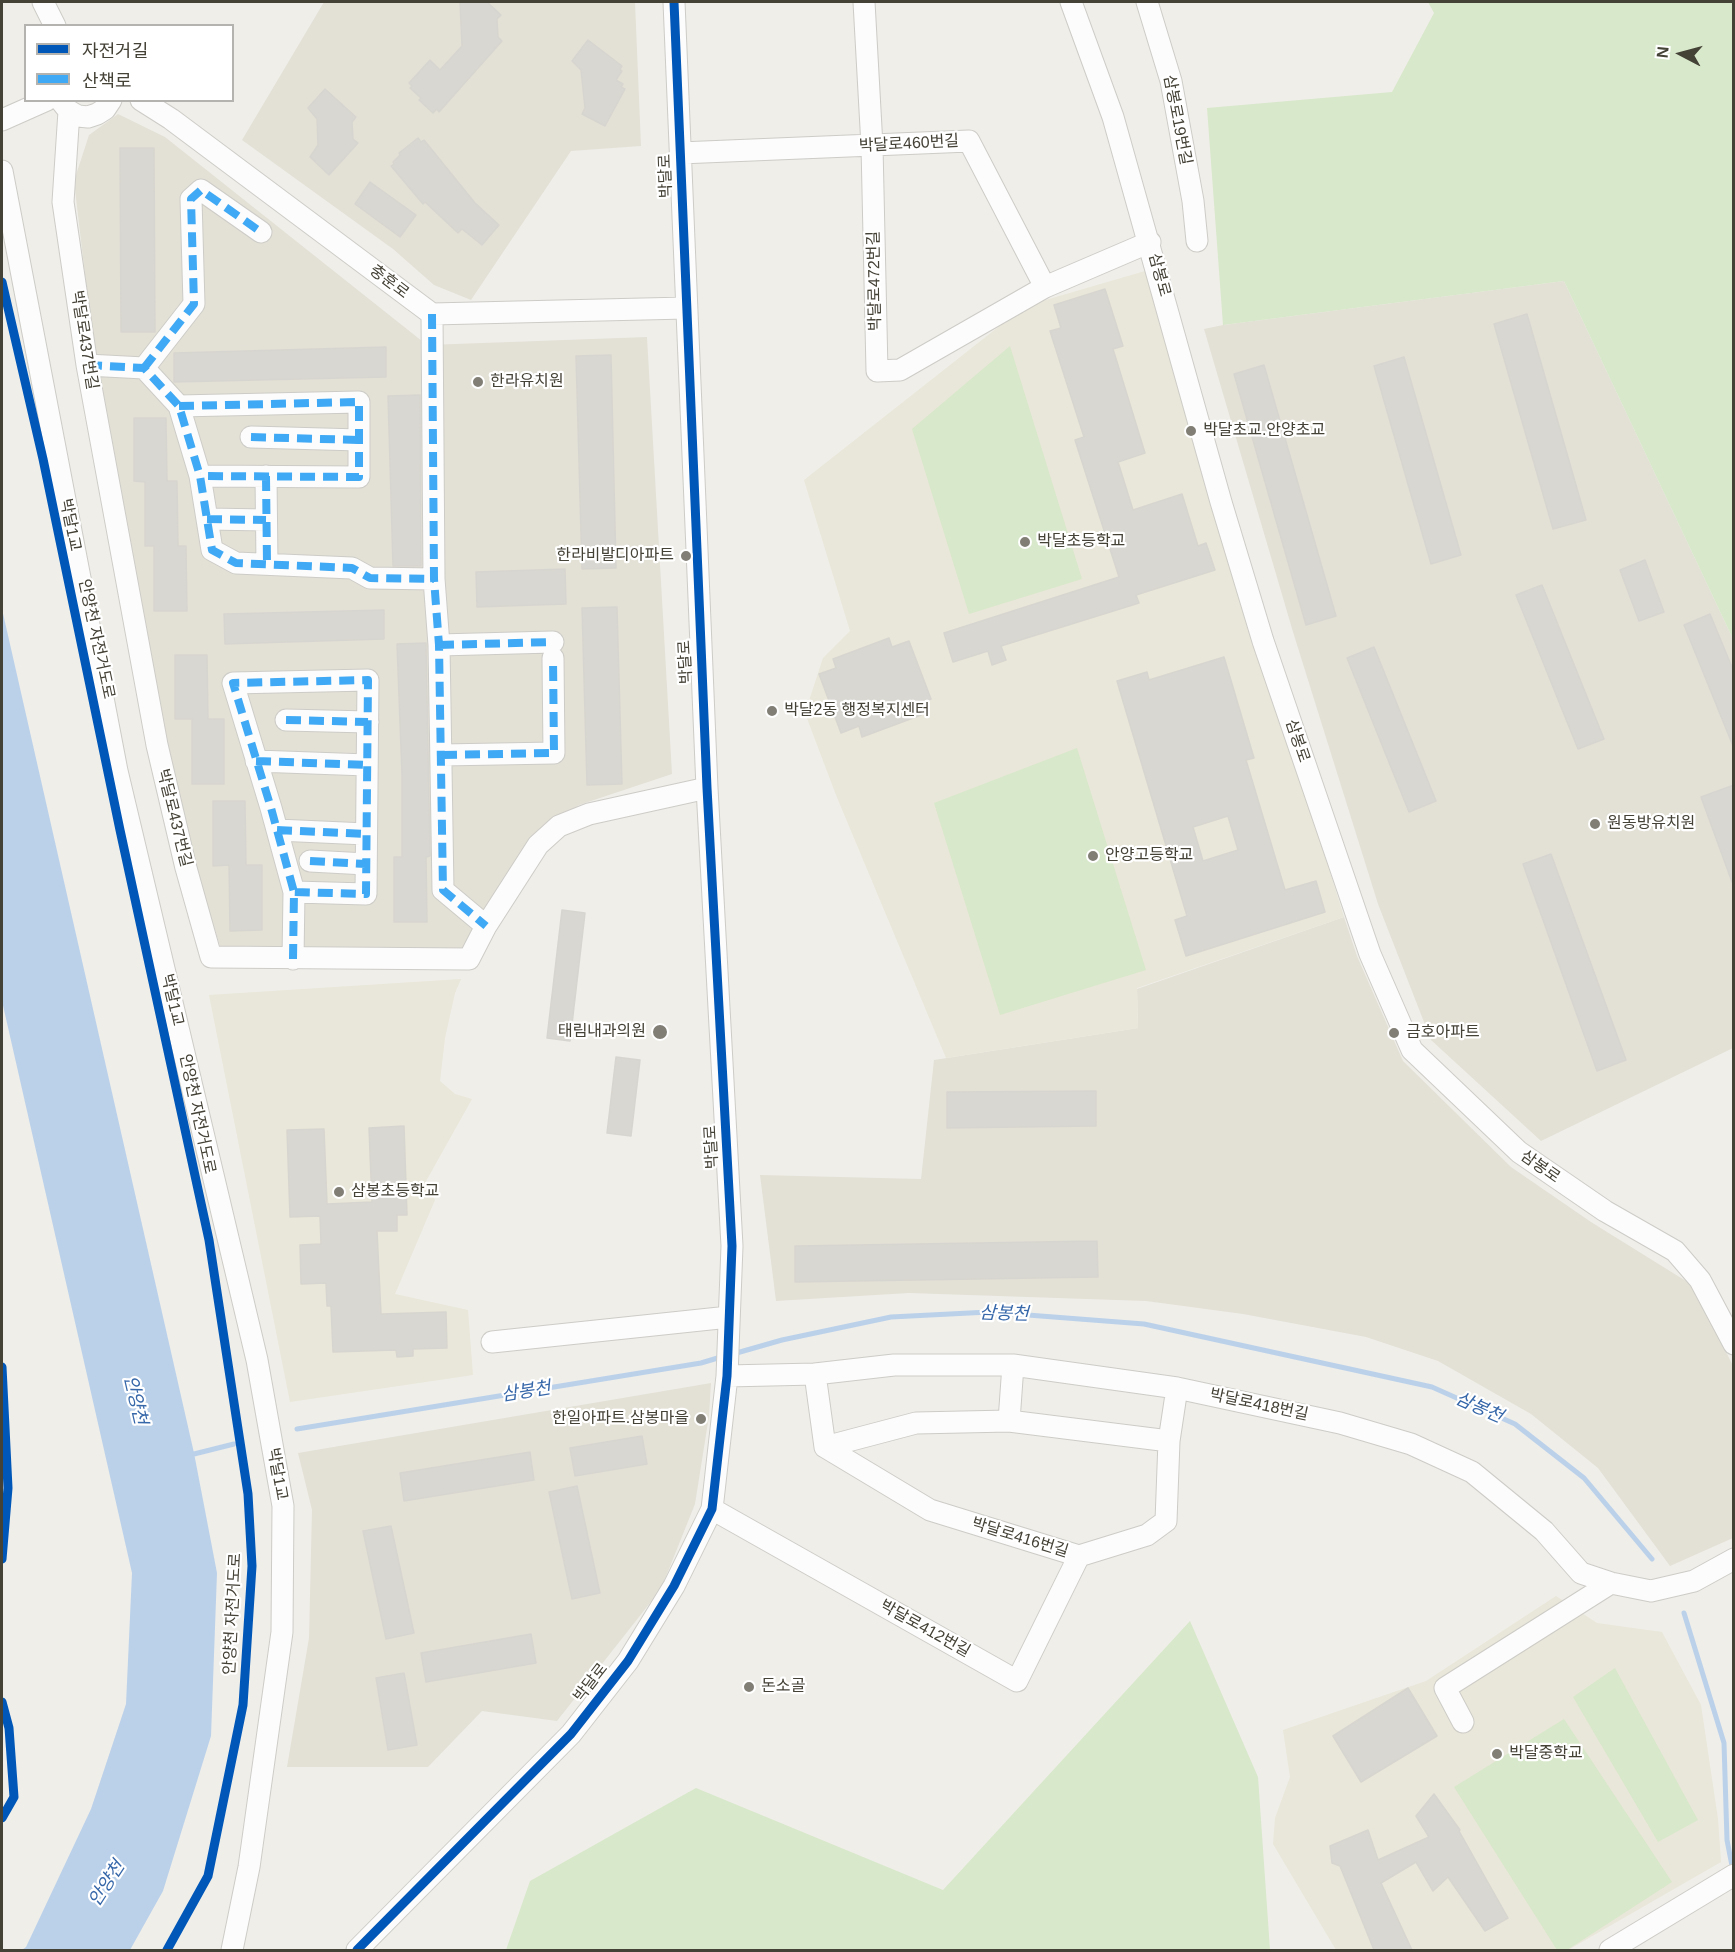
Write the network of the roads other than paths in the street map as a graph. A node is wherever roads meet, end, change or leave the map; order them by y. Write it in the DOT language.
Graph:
graph roads {
  1 [pos="43,2"];
  2 [pos="674,2"];
  3 [pos="864,2"];
  4 [pos="1071,2"];
  5 [pos="1147,2"];
  6 [pos="54,24"];
  7 [pos="43,102"];
  8 [pos="110,102"];
  9 [pos="144,102"];
  10 [pos="65,106"];
  11 [pos="2,120"];
  12 [pos="872,146"];
  13 [pos="680,153"];
  14 [pos="2,171"];
  15 [pos="261,232"];
  16 [pos="1197,241"];
  17 [pos="1150,242"];
  18 [pos="1045,287"];
  19 [pos="686,308"];
  20 [pos="432,314"];
  21 [pos="87,365"];
  22 [pos="144,368"];
  23 [pos="179,406"];
  24 [pos="251,437"];
  25 [pos="359,440"];
  26 [pos="200,476"];
  27 [pos="266,477"];
  28 [pos="207,519"];
  29 [pos="266,520"];
  30 [pos="267,564"];
  31 [pos="434,579"];
  32 [pos="439,645"];
  33 [pos="286,720"];
  34 [pos="368,722"];
  35 [pos="442,755"];
  36 [pos="256,761"];
  37 [pos="367,765"];
  38 [pos="707,788"];
  39 [pos="277,830"];
  40 [pos="366,834"];
  41 [pos="310,861"];
  42 [pos="366,864"];
  43 [pos="294,892"];
  44 [pos="486,926"];
  45 [pos="293,959"];
  46 [pos="729,1318"];
  47 [pos="492,1342"];
  48 [pos="1734,1344"];
  49 [pos="1013,1365"];
  50 [pos="727,1372"];
  51 [pos="815,1374"];
  52 [pos="1177,1388"];
  53 [pos="1009,1421"];
  54 [pos="1169,1441"];
  55 [pos="825,1446"];
  56 [pos="712,1509"];
  57 [pos="1079,1556"];
  58 [pos="1734,1559"];
  59 [pos="1611,1583"];
  60 [pos="1463,1722"];
  61 [pos="1728,1878"];
  62 [pos="232,1950"];
  63 [pos="357,1950"];
  64 [pos="1610,1950"];
  1 -- 6 [label="street"];
  2 -- 13 [label="street, 박달로"];
  3 -- 12 [label="street, 박달로472번길"];
  4 -- 17 [label="street, 삼봉로"];
  5 -- 16 [label="street, 삼봉로19번길"];
  7 -- 11 [label="street"];
  8 -- 10 [label="street"];
  9 -- 20 [label="street, 충훈로"];
  10 -- 21 [label="street, 박달로437번길"];
  12 -- 13 [label="street, 박달로460번길"];
  12 -- 18 [label="street, 박달로460번길"];
  12 -- 18 [label="street, 박달로472번길"];
  13 -- 19 [label="street, 박달로"];
  14 -- 62 [label="street, 박달1교"];
  15 -- 22 [label="street"];
  17 -- 18 [label="street"];
  17 -- 48 [label="street, 삼봉로"];
  19 -- 20 [label="street"];
  19 -- 38 [label="street, 박달로"];
  20 -- 31 [label="street"];
  21 -- 22 [label="street"];
  21 -- 45 [label="street, 박달로437번길"];
  22 -- 23 [label="street"];
  23 -- 25 [label="street"];
  23 -- 26 [label="street"];
  24 -- 25 [label="street"];
  25 -- 27 [label="street"];
  26 -- 27 [label="street"];
  26 -- 28 [label="street"];
  27 -- 29 [label="street"];
  28 -- 29 [label="street"];
  28 -- 30 [label="street"];
  29 -- 30 [label="street"];
  30 -- 31 [label="street"];
  31 -- 32 [label="street"];
  32 -- 35 [label="street"];
  32 -- 35 [label="street"];
  33 -- 34 [label="street"];
  34 -- 36 [label="street"];
  34 -- 37 [label="street"];
  35 -- 44 [label="street"];
  36 -- 37 [label="street"];
  36 -- 39 [label="street"];
  37 -- 40 [label="street"];
  38 -- 44 [label="street, 박달로437번길"];
  38 -- 46 [label="street, 박달로"];
  39 -- 40 [label="street"];
  39 -- 43 [label="street"];
  40 -- 42 [label="street"];
  41 -- 42 [label="street"];
  42 -- 43 [label="street"];
  43 -- 45 [label="street"];
  44 -- 45 [label="street, 박달로437번길"];
  46 -- 47 [label="street"];
  46 -- 50 [label="street, 박달로"];
  49 -- 51 [label="street, 박달로418번길"];
  49 -- 52 [label="street, 박달로418번길"];
  49 -- 53 [label="street"];
  50 -- 51 [label="street, 박달로418번길"];
  50 -- 56 [label="street, 박달로"];
  51 -- 55 [label="street"];
  52 -- 54 [label="street, 박달로416번길"];
  52 -- 59 [label="street, 박달로418번길"];
  53 -- 54 [label="street"];
  53 -- 55 [label="street"];
  54 -- 57 [label="street, 박달로416번길"];
  55 -- 57 [label="street, 박달로416번길"];
  56 -- 57 [label="street, 박달로412번길"];
  56 -- 63 [label="street, 박달로"];
  58 -- 59 [label="street, 박달로418번길"];
  59 -- 60 [label="street"];
  61 -- 64 [label="street"];
}
